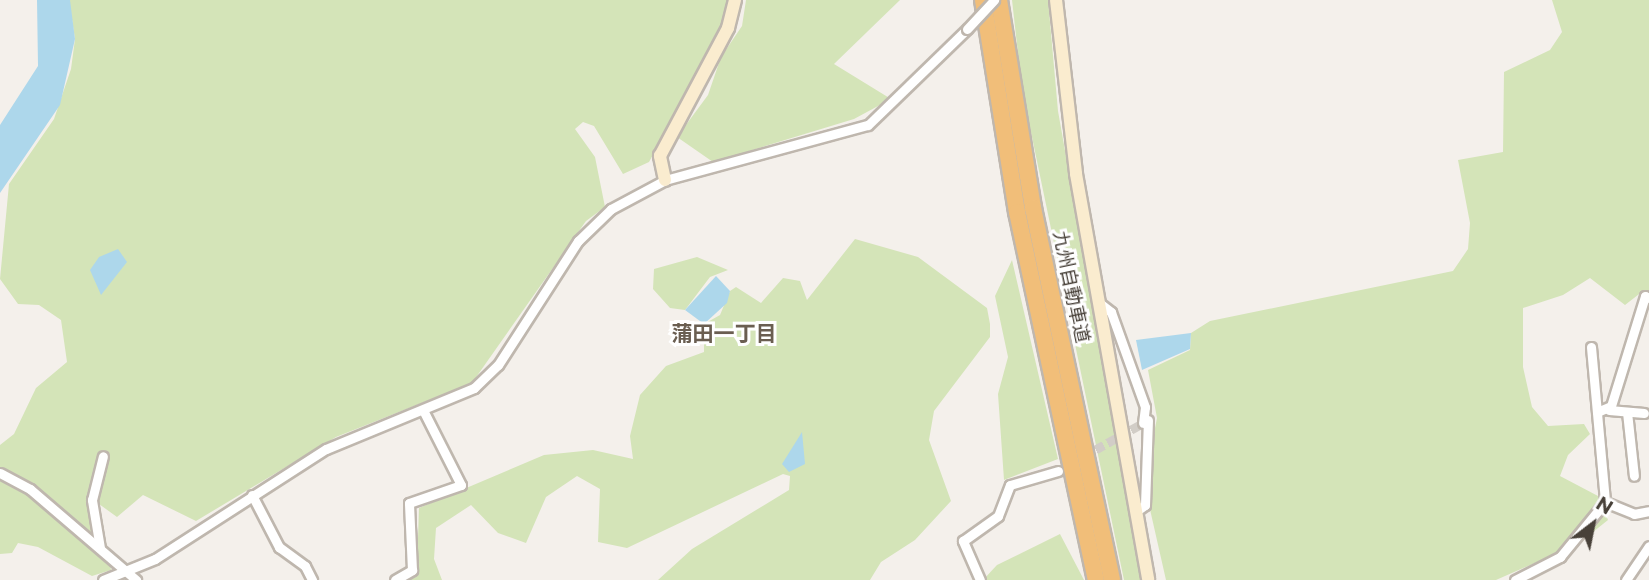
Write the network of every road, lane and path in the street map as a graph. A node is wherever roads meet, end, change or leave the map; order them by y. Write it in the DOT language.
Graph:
graph roads {
  1 [pos="735,0"];
  2 [pos="983,0"];
  3 [pos="996,0"];
  4 [pos="1056,0"];
  5 [pos="665,180"];
  6 [pos="1649,298"];
  7 [pos="1096,300"];
  8 [pos="1591,347"];
  9 [pos="423,410"];
  10 [pos="1609,410"];
  11 [pos="1597,412"];
  12 [pos="1627,412"];
  13 [pos="1644,413"];
  14 [pos="103,456"];
  15 [pos="1058,471"];
  16 [pos="0,473"];
  17 [pos="1634,476"];
  18 [pos="252,495"];
  19 [pos="1605,502"];
  20 [pos="1649,511"];
  21 [pos="1135,512"];
  22 [pos="1649,546"];
  23 [pos="100,548"];
  24 [pos="130,570"];
  25 [pos="103,580"];
  26 [pos="136,580"];
  27 [pos="312,580"];
  28 [pos="394,580"];
  29 [pos="980,580"];
  30 [pos="1096,580"];
  31 [pos="1112,580"];
  32 [pos="1148,580"];
  33 [pos="1515,580"];
  34 [pos="1626,580"];
  1 -- 5 [label="street"];
  2 -- 30 [label="highway, 九州自動車道"];
  3 -- 5 [label="street, bridge"];
  3 -- 31 [label="highway, 九州自動車道"];
  4 -- 7 [label="street"];
  5 -- 9 [label="street"];
  6 -- 10 [label="street"];
  7 -- 21 [label="street"];
  7 -- 21 [label="street"];
  8 -- 11 [label="street"];
  9 -- 18 [label="street"];
  9 -- 28 [label="street"];
  10 -- 11 [label="street"];
  10 -- 12 [label="street"];
  11 -- 19 [label="street"];
  12 -- 13 [label="street"];
  12 -- 17 [label="street"];
  14 -- 23 [label="street"];
  15 -- 29 [label="street"];
  16 -- 23 [label="street"];
  18 -- 24 [label="street"];
  18 -- 27 [label="street"];
  19 -- 20 [label="street"];
  19 -- 33 [label="street"];
  21 -- 32 [label="street"];
  22 -- 34 [label="street"];
  23 -- 24 [label="street"];
  24 -- 25 [label="street"];
  24 -- 26 [label="street"];
}
